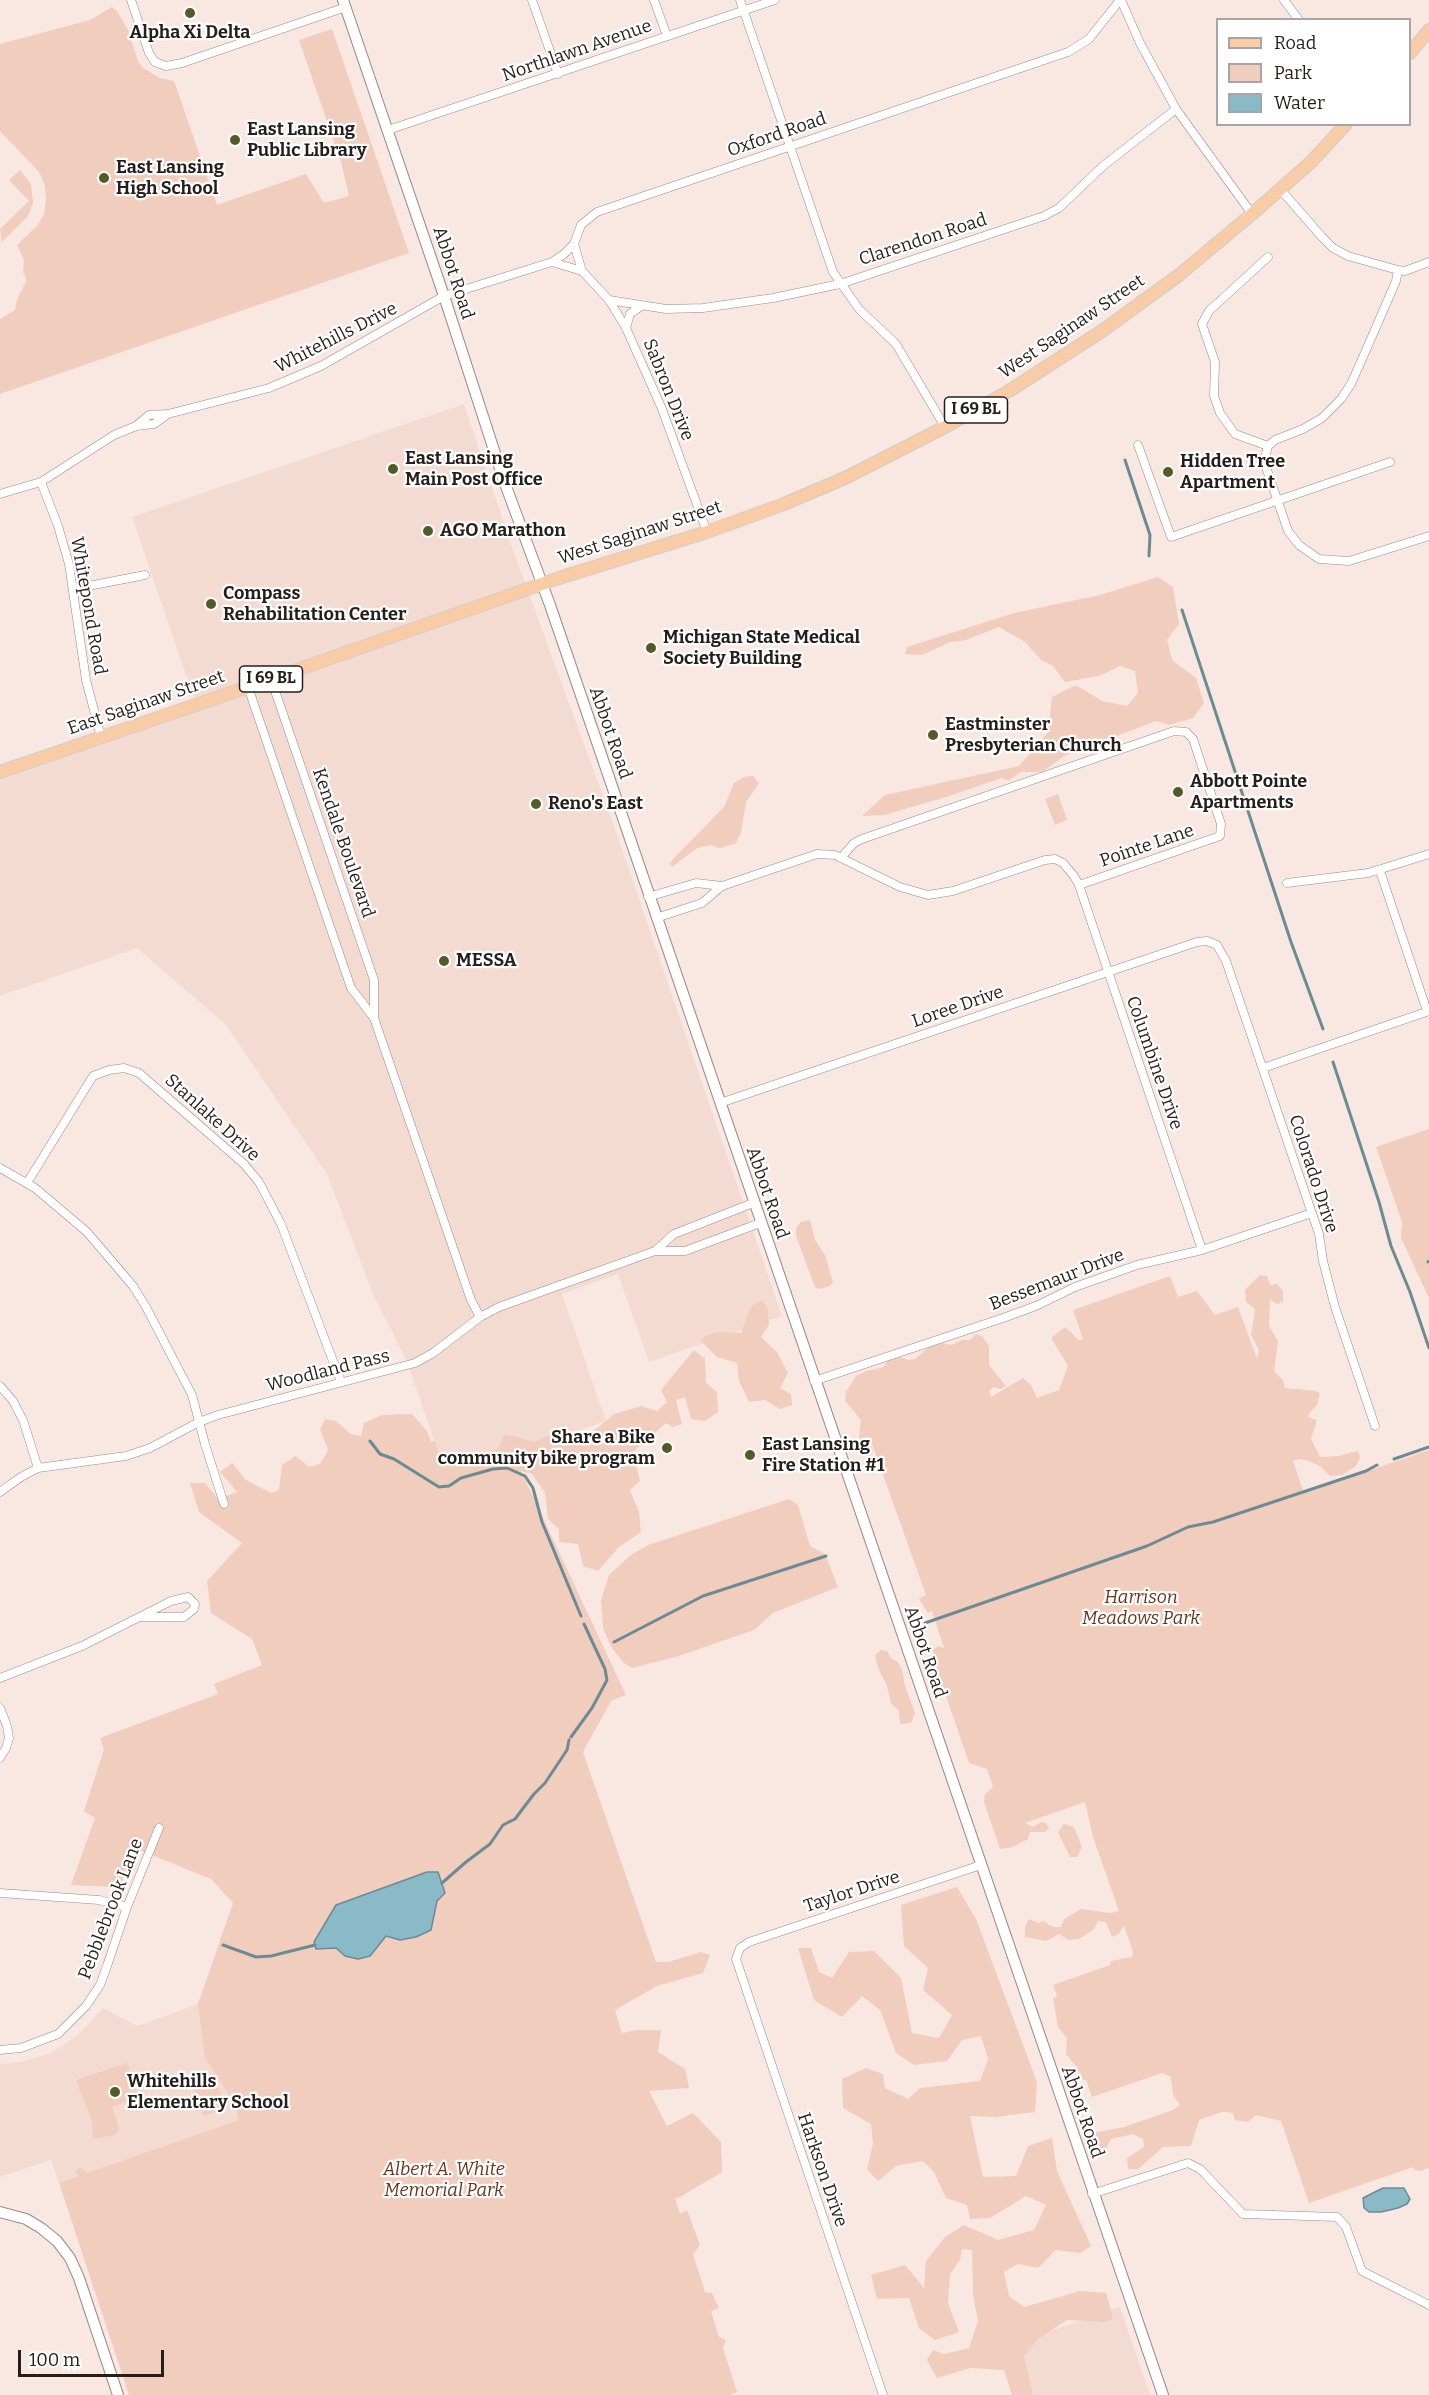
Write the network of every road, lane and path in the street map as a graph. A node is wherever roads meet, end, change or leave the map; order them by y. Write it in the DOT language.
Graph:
graph roads {
  1 [pos="131,0"];
  2 [pos="532,0"];
  3 [pos="654,0"];
  4 [pos="740,0"];
  5 [pos="775,0"];
  6 [pos="1120,0"];
  7 [pos="1284,0"];
  8 [pos="344,3"];
  9 [pos="744,11"];
  10 [pos="1298,18"];
  11 [pos="1429,30"];
  12 [pos="667,36"];
  13 [pos="1411,52"];
  14 [pos="558,74"];
  15 [pos="1176,110"];
  16 [pos="1344,126"];
  17 [pos="388,130"];
  18 [pos="791,146"];
  19 [pos="1281,190"];
  20 [pos="1252,214"];
  21 [pos="573,244"];
  22 [pos="1268,257"];
  23 [pos="552,262"];
  24 [pos="1429,262"];
  25 [pos="1398,270"];
  26 [pos="582,271"];
  27 [pos="840,284"];
  28 [pos="444,296"];
  29 [pos="609,300"];
  30 [pos="641,306"];
  31 [pos="626,328"];
  32 [pos="945,427"];
  33 [pos="1138,445"];
  34 [pos="1268,446"];
  35 [pos="1390,462"];
  36 [pos="41,482"];
  37 [pos="0,494"];
  38 [pos="1277,500"];
  39 [pos="707,531"];
  40 [pos="1429,536"];
  41 [pos="145,575"];
  42 [pos="542,584"];
  43 [pos="73,590"];
  44 [pos="271,680"];
  45 [pos="248,687"];
  46 [pos="101,737"];
  47 [pos="0,772"];
  48 [pos="1429,854"];
  49 [pos="842,858"];
  50 [pos="1380,871"];
  51 [pos="1287,883"];
  52 [pos="1079,885"];
  53 [pos="722,886"];
  54 [pos="648,897"];
  55 [pos="656,918"];
  56 [pos="1207,940"];
  57 [pos="1107,972"];
  58 [pos="1428,1011"];
  59 [pos="374,1018"];
  60 [pos="1263,1068"];
  61 [pos="720,1103"];
  62 [pos="0,1168"];
  63 [pos="27,1183"];
  64 [pos="753,1203"];
  65 [pos="1312,1213"];
  66 [pos="760,1223"];
  67 [pos="1202,1250"];
  68 [pos="655,1251"];
  69 [pos="480,1317"];
  70 [pos="814,1381"];
  71 [pos="341,1382"];
  72 [pos="0,1386"];
  73 [pos="199,1422"];
  74 [pos="1375,1425"];
  75 [pos="38,1468"];
  76 [pos="0,1492"];
  77 [pos="224,1504"];
  78 [pos="141,1617"];
  79 [pos="0,1678"];
  80 [pos="0,1708"];
  81 [pos="0,1758"];
  82 [pos="159,1828"];
  83 [pos="981,1865"];
  84 [pos="0,1893"];
  85 [pos="127,1907"];
  86 [pos="737,1953"];
  87 [pos="0,2050"];
  88 [pos="1092,2194"];
  89 [pos="0,2212"];
  90 [pos="1429,2306"];
  91 [pos="118,2395"];
  92 [pos="883,2395"];
  93 [pos="1163,2395"];
  1 -- 8 [label="street"];
  2 -- 14 [label="street"];
  3 -- 12 [label="street"];
  4 -- 9 [label="street"];
  5 -- 9 [label="street, Northlawn Avenue"];
  6 -- 15 [label="street"];
  6 -- 18 [label="street, Oxford Road"];
  7 -- 10 [label="street"];
  8 -- 17 [label="main road, Abbot Road"];
  9 -- 12 [label="street, Northlawn Avenue"];
  9 -- 18 [label="street"];
  11 -- 13 [label="main road"];
  12 -- 14 [label="street, Northlawn Avenue"];
  14 -- 17 [label="street, Northlawn Avenue"];
  15 -- 20 [label="street"];
  15 -- 27 [label="street, Clarendon Road"];
  16 -- 19 [label="main road, West Saginaw Street / I 69 BL"];
  17 -- 28 [label="main road, Abbot Road"];
  18 -- 21 [label="street, Oxford Road"];
  18 -- 27 [label="street"];
  19 -- 20 [label="main road, West Saginaw Street / I 69 BL"];
  19 -- 25 [label="street"];
  20 -- 32 [label="main road, West Saginaw Street / I 69 BL"];
  21 -- 23 [label="street, Oxford Road"];
  21 -- 26 [label="street, Sabron Drive"];
  22 -- 34 [label="street"];
  23 -- 26 [label="street"];
  23 -- 28 [label="street, Oxford Road"];
  24 -- 25 [label="street"];
  25 -- 34 [label="street"];
  26 -- 29 [label="street, Sabron Drive"];
  27 -- 30 [label="street, Clarendon Road"];
  27 -- 32 [label="street"];
  28 -- 36 [label="street, Whitehills Drive"];
  28 -- 42 [label="main road, Abbot Road"];
  29 -- 30 [label="street, Clarendon Road"];
  29 -- 31 [label="street, Sabron Drive"];
  30 -- 31 [label="street"];
  31 -- 39 [label="street, Sabron Drive"];
  32 -- 39 [label="main road, West Saginaw Street / I 69 BL"];
  33 -- 38 [label="street"];
  34 -- 38 [label="street"];
  35 -- 38 [label="street"];
  36 -- 37 [label="street, Whitehills Drive"];
  36 -- 43 [label="street, Whitepond Road"];
  38 -- 40 [label="street"];
  39 -- 42 [label="main road, West Saginaw Street / I 69 BL"];
  41 -- 43 [label="street"];
  42 -- 44 [label="main road, East Saginaw Street / I 69 BL"];
  42 -- 54 [label="main road, Abbot Road"];
  43 -- 46 [label="street, Whitepond Road"];
  44 -- 45 [label="main road, East Saginaw Street / I 69 BL"];
  44 -- 59 [label="street, Kendale Boulevard"];
  45 -- 46 [label="main road, East Saginaw Street / I 69 BL"];
  45 -- 59 [label="street, Kendale Boulevard"];
  46 -- 47 [label="main road, East Saginaw Street / I 69 BL"];
  48 -- 50 [label="street"];
  49 -- 52 [label="street"];
  49 -- 52 [label="street, Pointe Lane"];
  49 -- 53 [label="street"];
  50 -- 51 [label="street"];
  50 -- 58 [label="street"];
  52 -- 57 [label="street, Columbine Drive"];
  53 -- 54 [label="street"];
  53 -- 55 [label="street"];
  54 -- 55 [label="main road, Abbot Road"];
  55 -- 61 [label="main road, Abbot Road"];
  56 -- 57 [label="street, Loree Drive"];
  56 -- 60 [label="street, Colorado Drive"];
  57 -- 61 [label="street, Loree Drive"];
  57 -- 67 [label="street, Columbine Drive"];
  58 -- 60 [label="street"];
  59 -- 69 [label="street, Kendale Boulevard"];
  60 -- 65 [label="street, Colorado Drive"];
  61 -- 64 [label="main road, Abbot Road"];
  62 -- 63 [label="street"];
  63 -- 71 [label="street, Stanlake Drive"];
  63 -- 73 [label="street"];
  64 -- 66 [label="main road, Abbot Road"];
  64 -- 68 [label="street, Woodland Pass"];
  65 -- 67 [label="street, Bessemaur Drive"];
  65 -- 74 [label="street, Colorado Drive"];
  66 -- 68 [label="street, Woodland Pass"];
  66 -- 70 [label="main road, Abbot Road"];
  67 -- 70 [label="street, Bessemaur Drive"];
  68 -- 69 [label="street, Woodland Pass"];
  69 -- 71 [label="street, Woodland Pass"];
  70 -- 83 [label="main road, Abbot Road"];
  71 -- 73 [label="street, Woodland Pass"];
  72 -- 75 [label="street"];
  73 -- 75 [label="street, Woodland Pass"];
  73 -- 77 [label="street"];
  75 -- 76 [label="street, Woodland Pass"];
  78 -- 78 [label="street"];
  78 -- 79 [label="street"];
  80 -- 81 [label="street"];
  82 -- 85 [label="street, Pebblebrook Lane"];
  83 -- 86 [label="street, Taylor Drive"];
  83 -- 88 [label="main road, Abbot Road"];
  84 -- 85 [label="street"];
  85 -- 87 [label="street, Pebblebrook Lane"];
  86 -- 92 [label="street, Harkson Drive"];
  88 -- 90 [label="street"];
  88 -- 93 [label="main road, Abbot Road"];
  89 -- 91 [label="main road"];
}
